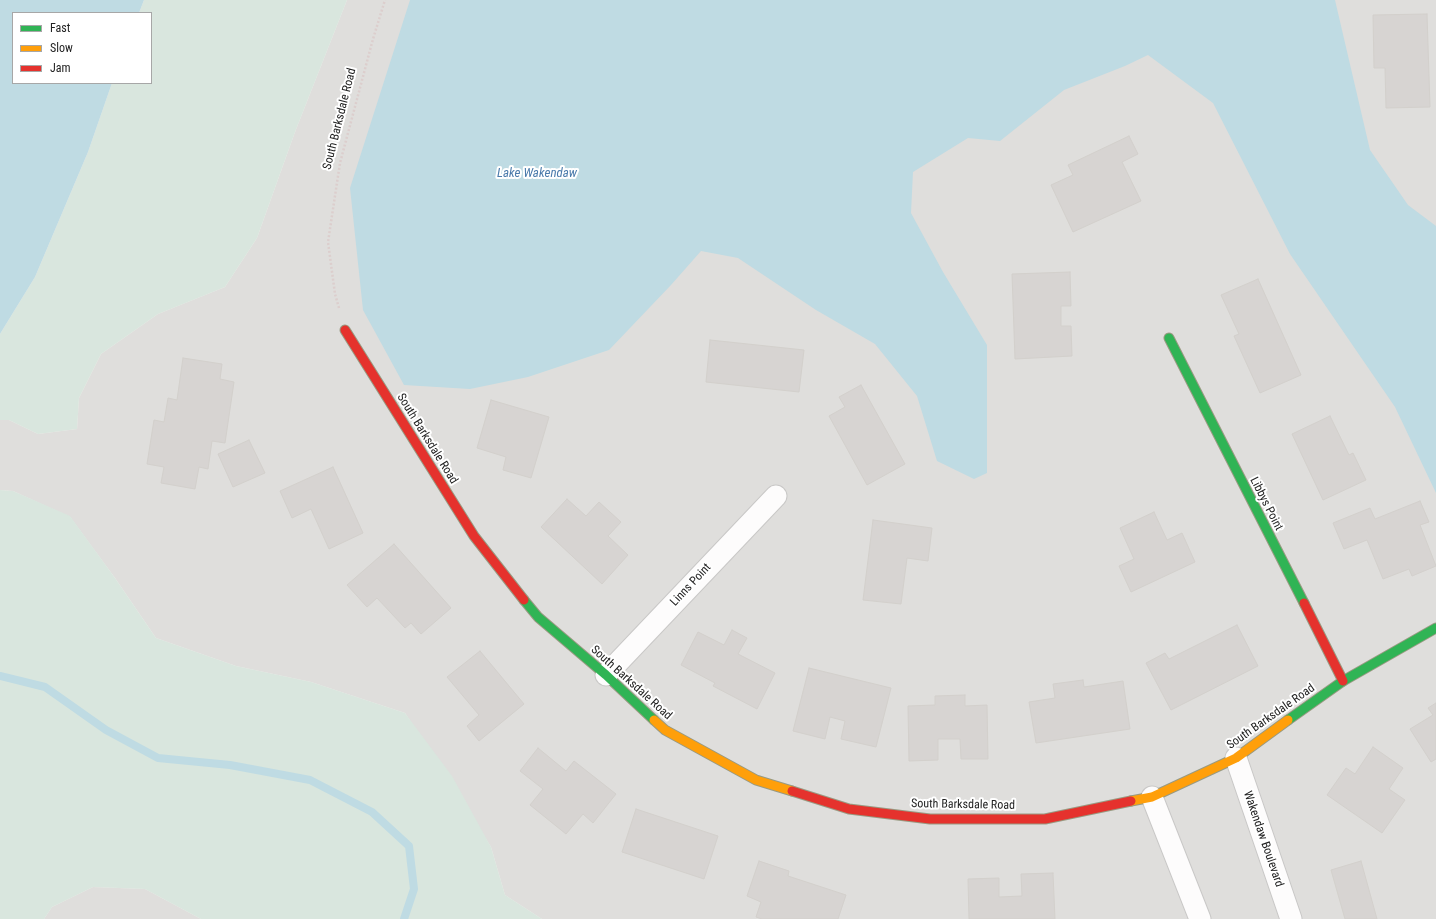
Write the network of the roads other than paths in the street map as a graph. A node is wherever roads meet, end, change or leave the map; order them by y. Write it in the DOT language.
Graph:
graph roads {
  1 [pos="345,330"];
  2 [pos="1169,338"];
  3 [pos="776,496"];
  4 [pos="1436,628"];
  5 [pos="606,675"];
  6 [pos="1343,681"];
  7 [pos="1236,758"];
  8 [pos="1152,797"];
  9 [pos="1200,919"];
  10 [pos="1291,919"];
  1 -- 5 [label="street, South Barksdale Road"];
  2 -- 6 [label="street, Libbys Point"];
  3 -- 5 [label="street, Linns Point"];
  4 -- 6 [label="street, South Barksdale Road"];
  5 -- 8 [label="street, South Barksdale Road"];
  6 -- 7 [label="street, South Barksdale Road"];
  7 -- 8 [label="street, South Barksdale Road"];
  7 -- 10 [label="street, Wakendaw Boulevard"];
  8 -- 9 [label="street"];
}
